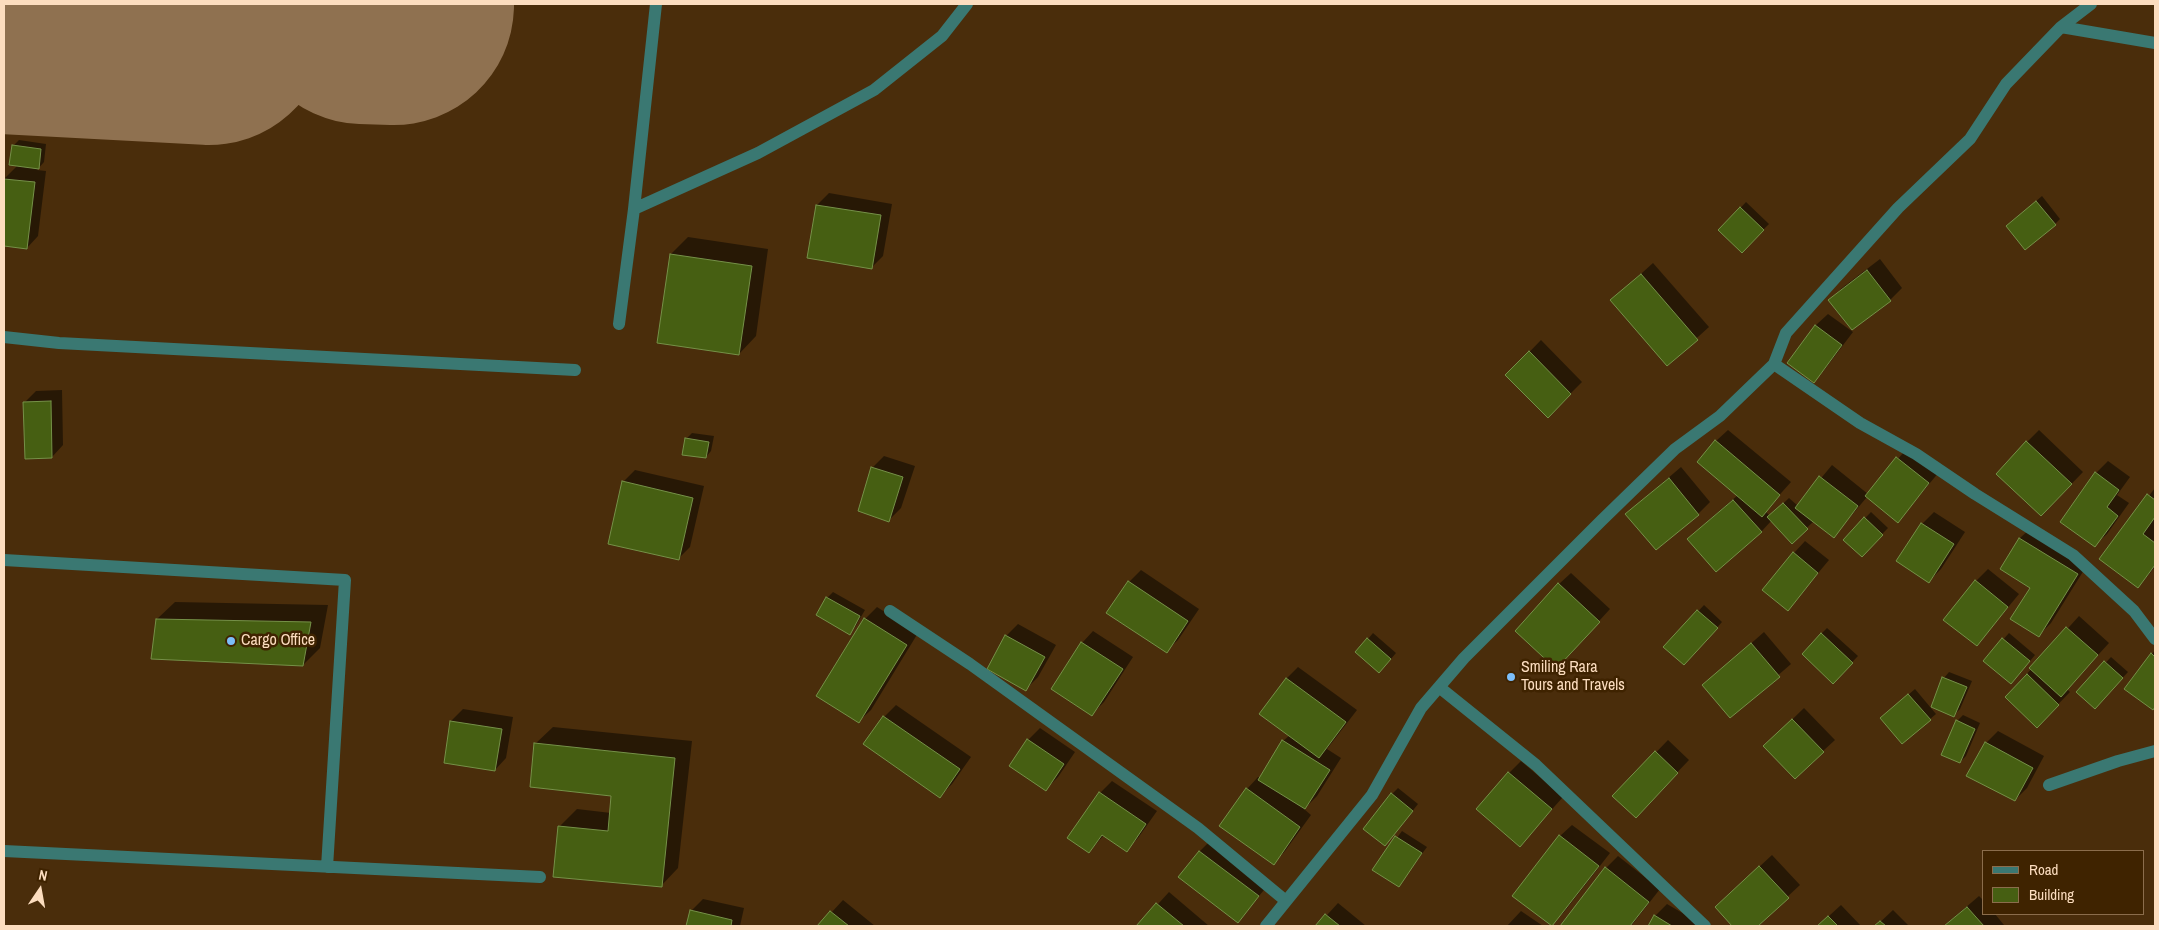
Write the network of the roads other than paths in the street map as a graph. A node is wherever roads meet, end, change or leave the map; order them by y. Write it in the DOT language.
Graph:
graph roads {
  1 [pos="656,4"];
  2 [pos="967,4"];
  3 [pos="2091,4"];
  4 [pos="2062,26"];
  5 [pos="2155,43"];
  6 [pos="634,209"];
  7 [pos="620,324"];
  8 [pos="4,337"];
  9 [pos="1774,364"];
  10 [pos="575,370"];
  11 [pos="4,560"];
  12 [pos="890,611"];
  13 [pos="2155,639"];
  14 [pos="1439,687"];
  15 [pos="2155,751"];
  16 [pos="2049,785"];
  17 [pos="4,851"];
  18 [pos="327,866"];
  19 [pos="540,877"];
  20 [pos="1286,901"];
  21 [pos="1266,926"];
  22 [pos="1705,926"];
  1 -- 6 [label="street"];
  2 -- 6 [label="street"];
  3 -- 4 [label="street"];
  4 -- 5 [label="street"];
  4 -- 9 [label="street"];
  6 -- 7 [label="street"];
  8 -- 10 [label="street"];
  9 -- 13 [label="street"];
  9 -- 14 [label="street"];
  11 -- 18 [label="street"];
  12 -- 20 [label="street"];
  14 -- 20 [label="street"];
  14 -- 22 [label="street"];
  15 -- 16 [label="street"];
  17 -- 18 [label="street"];
  18 -- 19 [label="street"];
  20 -- 21 [label="street"];
}
